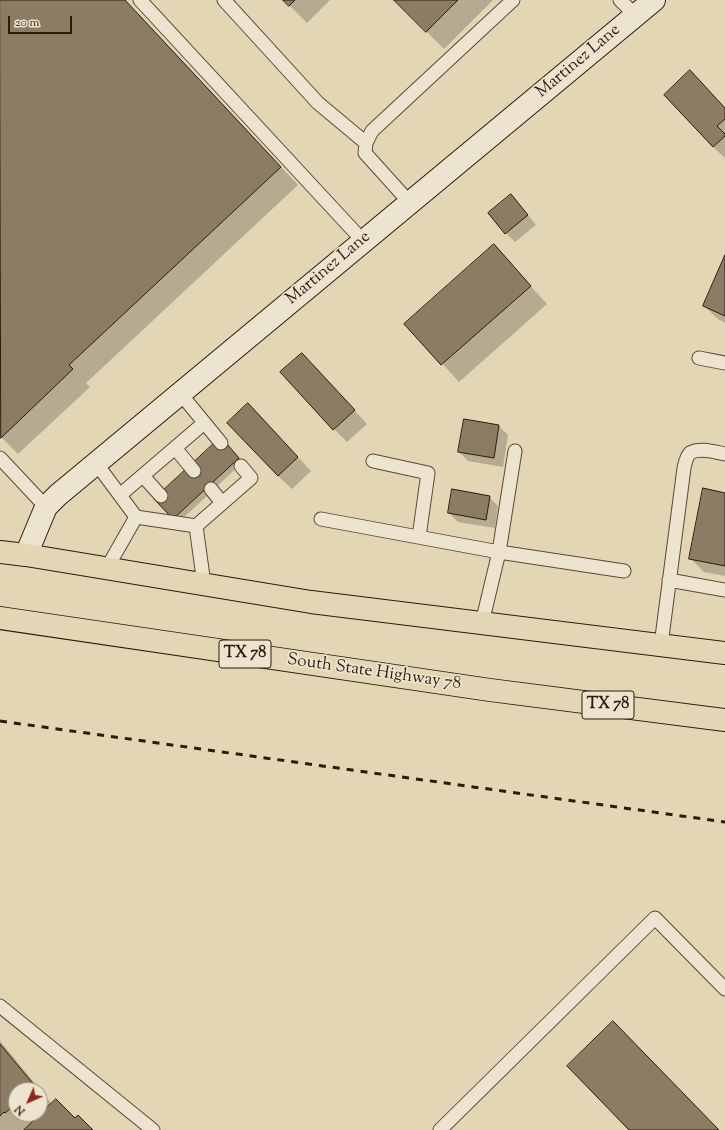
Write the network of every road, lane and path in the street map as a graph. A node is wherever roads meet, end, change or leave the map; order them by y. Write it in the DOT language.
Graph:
graph roads {
  1 [pos="140,0"];
  2 [pos="224,0"];
  3 [pos="513,0"];
  4 [pos="620,0"];
  5 [pos="654,0"];
  6 [pos="635,15"];
  7 [pos="366,143"];
  8 [pos="410,203"];
  9 [pos="363,241"];
  10 [pos="699,358"];
  11 [pos="725,363"];
  12 [pos="180,394"];
  13 [pos="204,423"];
  14 [pos="221,443"];
  15 [pos="175,448"];
  16 [pos="515,451"];
  17 [pos="725,454"];
  18 [pos="0,458"];
  19 [pos="373,461"];
  20 [pos="96,463"];
  21 [pos="241,466"];
  22 [pos="194,471"];
  23 [pos="143,476"];
  24 [pos="211,490"];
  25 [pos="120,496"];
  26 [pos="161,496"];
  27 [pos="222,503"];
  28 [pos="46,507"];
  29 [pos="136,517"];
  30 [pos="321,519"];
  31 [pos="187,523"];
  32 [pos="419,537"];
  33 [pos="0,552"];
  34 [pos="499,552"];
  35 [pos="26,555"];
  36 [pos="107,568"];
  37 [pos="624,571"];
  38 [pos="669,580"];
  39 [pos="204,584"];
  40 [pos="725,590"];
  41 [pos="0,618"];
  42 [pos="482,623"];
  43 [pos="661,645"];
  44 [pos="725,653"];
  45 [pos="725,720"];
  46 [pos="725,989"];
  47 [pos="0,1006"];
  48 [pos="153,1130"];
  49 [pos="440,1130"];
  1 -- 9 [label="lane"];
  2 -- 7 [label="lane"];
  3 -- 7 [label="lane"];
  4 -- 6 [label="lane"];
  5 -- 6 [label="street, Martinez Lane"];
  6 -- 8 [label="street, Martinez Lane"];
  7 -- 8 [label="lane"];
  8 -- 9 [label="street, Martinez Lane"];
  9 -- 12 [label="street, Martinez Lane"];
  10 -- 11 [label="lane"];
  12 -- 13 [label="lane"];
  12 -- 20 [label="street, Martinez Lane"];
  13 -- 14 [label="lane"];
  13 -- 15 [label="lane"];
  15 -- 22 [label="lane"];
  15 -- 23 [label="lane"];
  16 -- 34 [label="lane"];
  17 -- 38 [label="lane"];
  18 -- 28 [label="lane"];
  19 -- 32 [label="lane"];
  20 -- 25 [label="lane"];
  20 -- 28 [label="street, Martinez Lane"];
  21 -- 27 [label="lane"];
  23 -- 25 [label="lane"];
  23 -- 26 [label="lane"];
  24 -- 27 [label="lane"];
  25 -- 29 [label="lane"];
  27 -- 31 [label="lane"];
  28 -- 35 [label="street, Martinez Lane"];
  29 -- 31 [label="lane"];
  29 -- 36 [label="lane"];
  30 -- 32 [label="lane"];
  31 -- 39 [label="lane"];
  32 -- 34 [label="lane"];
  33 -- 35 [label="main road"];
  34 -- 37 [label="lane"];
  34 -- 42 [label="lane"];
  35 -- 36 [label="main road"];
  36 -- 39 [label="main road"];
  38 -- 40 [label="lane"];
  38 -- 43 [label="lane"];
  39 -- 42 [label="main road"];
  41 -- 45 [label="main road, South State Highway 78 / TX 78"];
  42 -- 43 [label="main road"];
  43 -- 44 [label="main road"];
  46 -- 49 [label="lane"];
  47 -- 48 [label="lane"];
}
